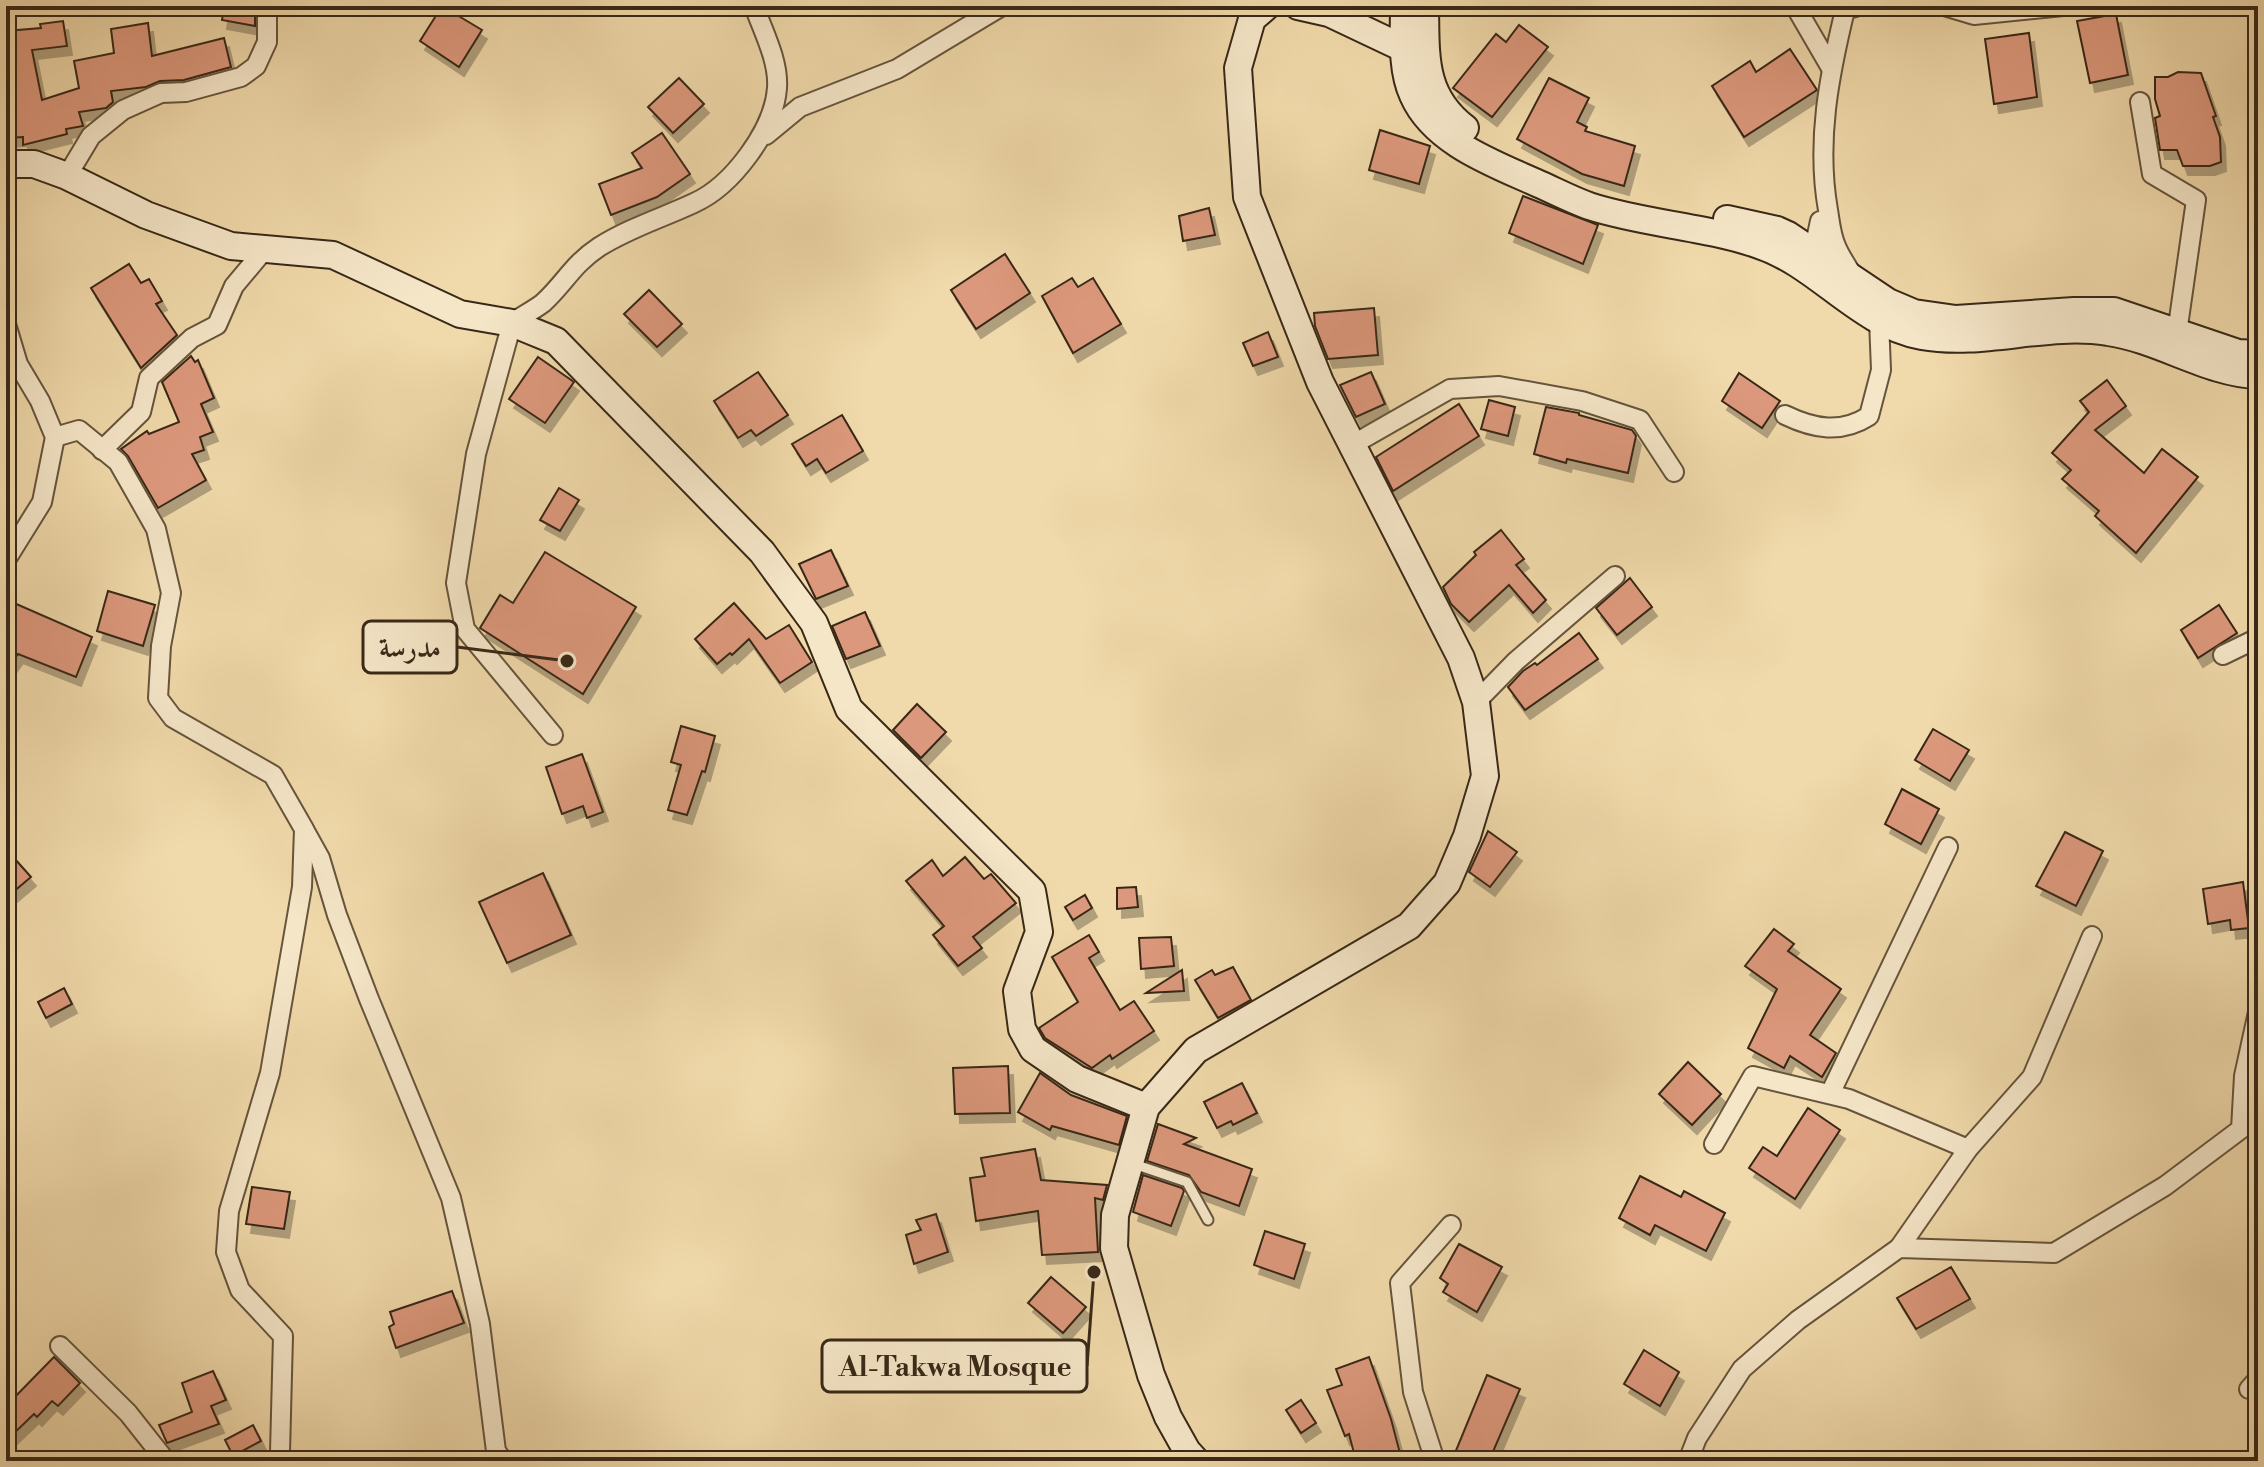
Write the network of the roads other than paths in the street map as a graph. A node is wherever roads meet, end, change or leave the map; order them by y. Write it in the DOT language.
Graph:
graph roads {
  1 [pos="267,6"];
  2 [pos="754,6"];
  3 [pos="1002,6"];
  4 [pos="1298,6"];
  5 [pos="1404,6"];
  6 [pos="1425,6"];
  7 [pos="1795,6"];
  8 [pos="1944,6"];
  9 [pos="2063,6"];
  10 [pos="1850,7"];
  11 [pos="1258,8"];
  12 [pos="1416,51"];
  13 [pos="1831,68"];
  14 [pos="2140,102"];
  15 [pos="760,139"];
  16 [pos="6,164"];
  17 [pos="67,176"];
  18 [pos="1825,224"];
  19 [pos="1790,248"];
  20 [pos="265,249"];
  21 [pos="1817,254"];
  22 [pos="1855,279"];
  23 [pos="1824,281"];
  24 [pos="1879,320"];
  25 [pos="512,323"];
  26 [pos="6,324"];
  27 [pos="2177,333"];
  28 [pos="2258,354"];
  29 [pos="2258,375"];
  30 [pos="1785,415"];
  31 [pos="55,437"];
  32 [pos="1352,445"];
  33 [pos="102,450"];
  34 [pos="1674,472"];
  35 [pos="6,560"];
  36 [pos="1615,576"];
  37 [pos="2258,638"];
  38 [pos="2223,655"];
  39 [pos="1476,702"];
  40 [pos="553,735"];
  41 [pos="304,829"];
  42 [pos="1948,847"];
  43 [pos="2092,936"];
  44 [pos="2258,1012"];
  45 [pos="1830,1094"];
  46 [pos="1146,1107"];
  47 [pos="1714,1144"];
  48 [pos="1968,1149"];
  49 [pos="1131,1163"];
  50 [pos="1208,1220"];
  51 [pos="1451,1225"];
  52 [pos="1899,1248"];
  53 [pos="60,1346"];
  54 [pos="166,1461"];
  55 [pos="282,1461"];
  56 [pos="503,1461"];
  57 [pos="1196,1461"];
  58 [pos="1435,1461"];
  59 [pos="1688,1461"];
  1 -- 17 [label="street"];
  2 -- 15 [label="street"];
  3 -- 15 [label="street"];
  4 -- 12 [label="street"];
  5 -- 12 [label="street"];
  6 -- 12 [label="street"];
  7 -- 13 [label="street"];
  8 -- 9 [label="street"];
  10 -- 13 [label="street"];
  11 -- 32 [label="street"];
  12 -- 19 [label="street"];
  13 -- 18 [label="street"];
  14 -- 27 [label="street"];
  15 -- 25 [label="street"];
  16 -- 17 [label="street"];
  17 -- 20 [label="street"];
  18 -- 19 [label="street"];
  18 -- 21 [label="street"];
  18 -- 22 [label="street"];
  19 -- 21 [label="street"];
  19 -- 23 [label="street"];
  20 -- 25 [label="street"];
  20 -- 33 [label="street"];
  21 -- 22 [label="street"];
  21 -- 23 [label="street"];
  22 -- 27 [label="street"];
  23 -- 24 [label="street"];
  24 -- 29 [label="street"];
  24 -- 30 [label="street"];
  25 -- 40 [label="street"];
  25 -- 46 [label="street"];
  26 -- 31 [label="street"];
  27 -- 28 [label="street"];
  31 -- 33 [label="street"];
  31 -- 35 [label="street"];
  32 -- 34 [label="street"];
  32 -- 39 [label="street"];
  33 -- 41 [label="street"];
  36 -- 39 [label="street"];
  37 -- 38 [label="street"];
  39 -- 46 [label="street"];
  41 -- 55 [label="street"];
  41 -- 56 [label="street"];
  42 -- 45 [label="street"];
  43 -- 48 [label="street"];
  44 -- 52 [label="street"];
  45 -- 47 [label="street"];
  45 -- 48 [label="street"];
  46 -- 49 [label="street"];
  48 -- 52 [label="street"];
  49 -- 50 [label="lane"];
  49 -- 57 [label="street"];
  51 -- 58 [label="street"];
  52 -- 59 [label="street"];
  53 -- 54 [label="street"];
}
